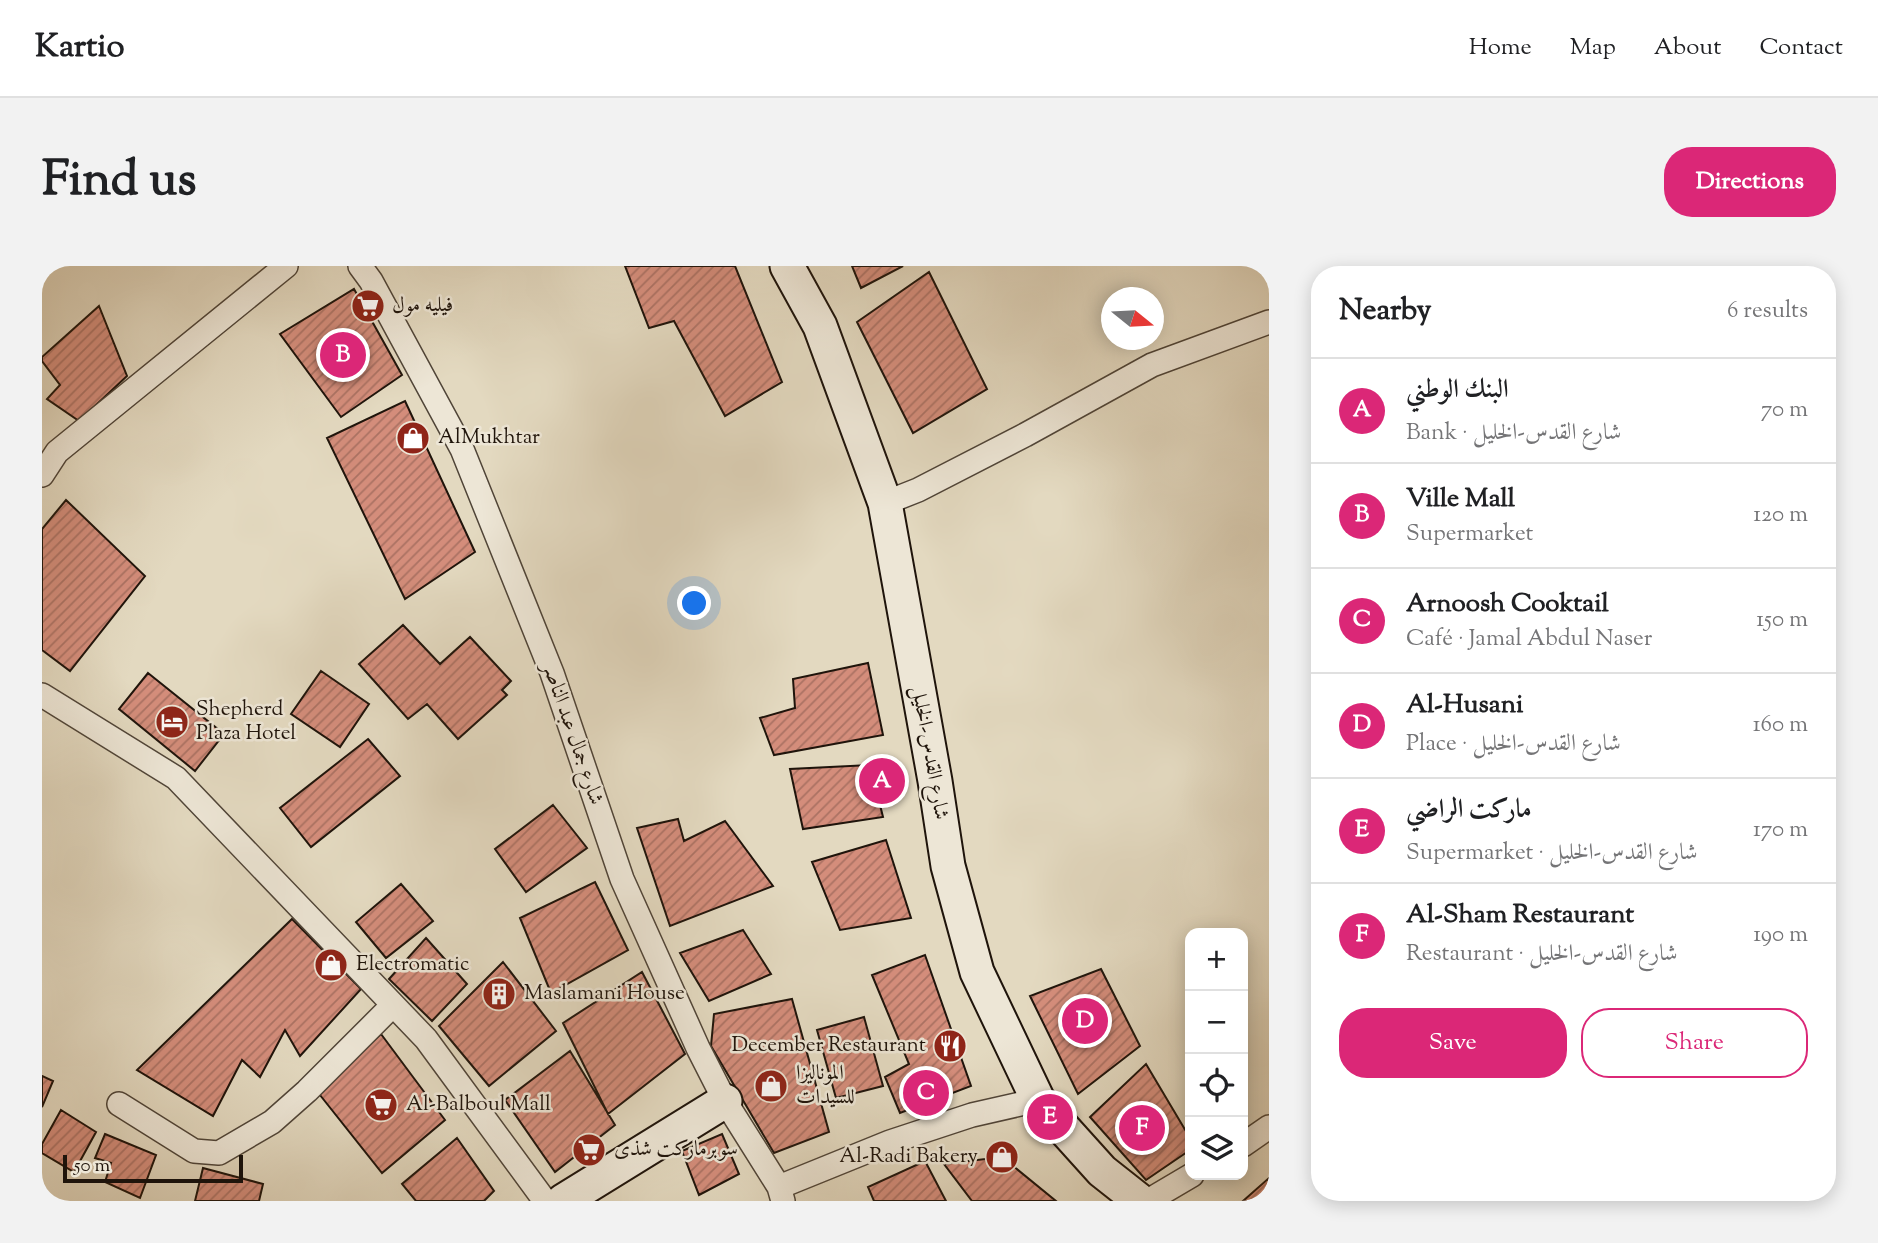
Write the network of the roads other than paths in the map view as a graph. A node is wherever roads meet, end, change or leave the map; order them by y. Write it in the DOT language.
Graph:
graph roads {
  1 [pos="286,266"];
  2 [pos="360,266"];
  3 [pos="787,266"];
  4 [pos="1269,322"];
  5 [pos="42,475"];
  6 [pos="885,503"];
  7 [pos="42,695"];
  8 [pos="393,1005"];
  9 [pos="1038,1100"];
  10 [pos="725,1101"];
  11 [pos="119,1104"];
  12 [pos="1269,1127"];
  13 [pos="1248,1142"];
  14 [pos="1185,1179"];
  15 [pos="781,1194"];
  16 [pos="545,1201"];
  17 [pos="563,1201"];
  18 [pos="1140,1201"];
  19 [pos="1148,1201"];
  1 -- 5 [label="street"];
  2 -- 10 [label="street, شارع جمال عبد الناصر"];
  3 -- 6 [label="main road, شارع القدس-الخليل"];
  4 -- 6 [label="street"];
  6 -- 9 [label="main road, شارع القدس-الخليل"];
  7 -- 8 [label="street"];
  8 -- 11 [label="street"];
  8 -- 16 [label="street"];
  9 -- 15 [label="street"];
  9 -- 18 [label="main road, شارع القدس-الخليل"];
  10 -- 15 [label="street, شارع جمال عبد الناصر"];
  10 -- 17 [label="main road"];
  12 -- 13 [label="street"];
  14 -- 19 [label="street"];
}
